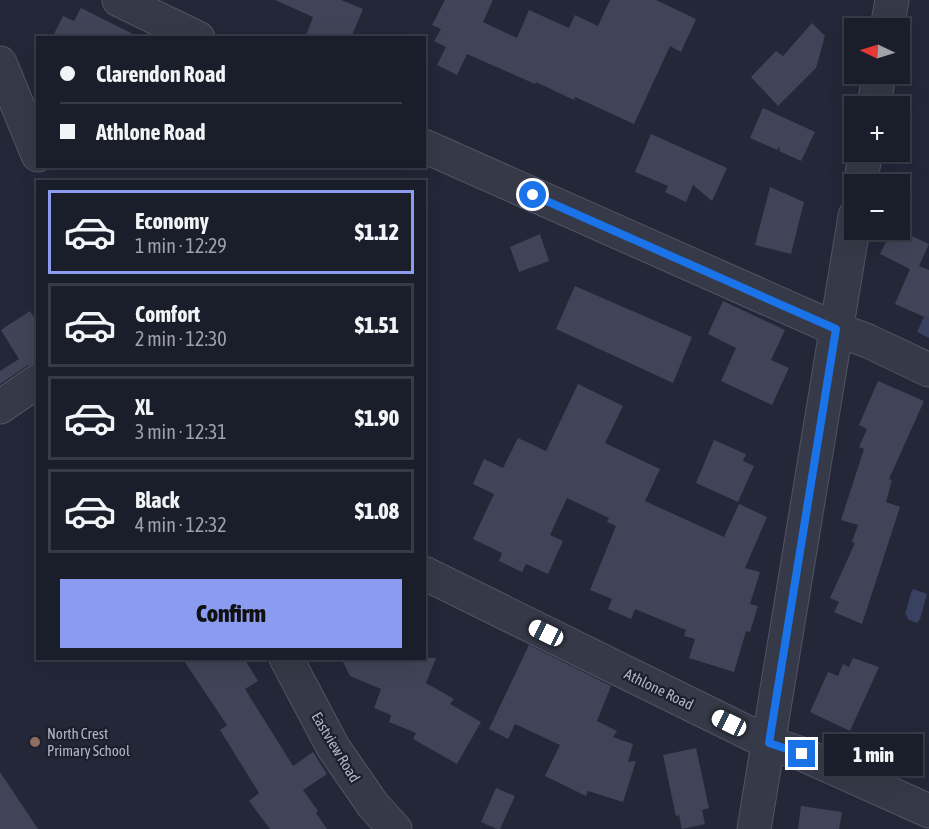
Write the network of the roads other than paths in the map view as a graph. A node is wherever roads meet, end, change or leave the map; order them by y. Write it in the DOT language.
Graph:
graph roads {
  1 [pos="119,0"];
  2 [pos="892,0"];
  3 [pos="889,18"];
  4 [pos="194,36"];
  5 [pos="0,63"];
  6 [pos="426,147"];
  7 [pos="36,149"];
  8 [pos="851,240"];
  9 [pos="836,329"];
  10 [pos="929,370"];
  11 [pos="36,382"];
  12 [pos="0,407"];
  13 [pos="426,574"];
  14 [pos="287,660"];
  15 [pos="769,743"];
  16 [pos="929,811"];
  17 [pos="395,829"];
  18 [pos="754,829"];
  1 -- 4 [label="street"];
  2 -- 3 [label="street"];
  5 -- 7 [label="street"];
  6 -- 9 [label="street"];
  8 -- 9 [label="street"];
  9 -- 10 [label="street"];
  9 -- 15 [label="street"];
  11 -- 12 [label="street"];
  13 -- 15 [label="street, Athlone Road"];
  14 -- 17 [label="street, Eastview Road"];
  15 -- 16 [label="street, Athlone Road"];
  15 -- 18 [label="street"];
}
